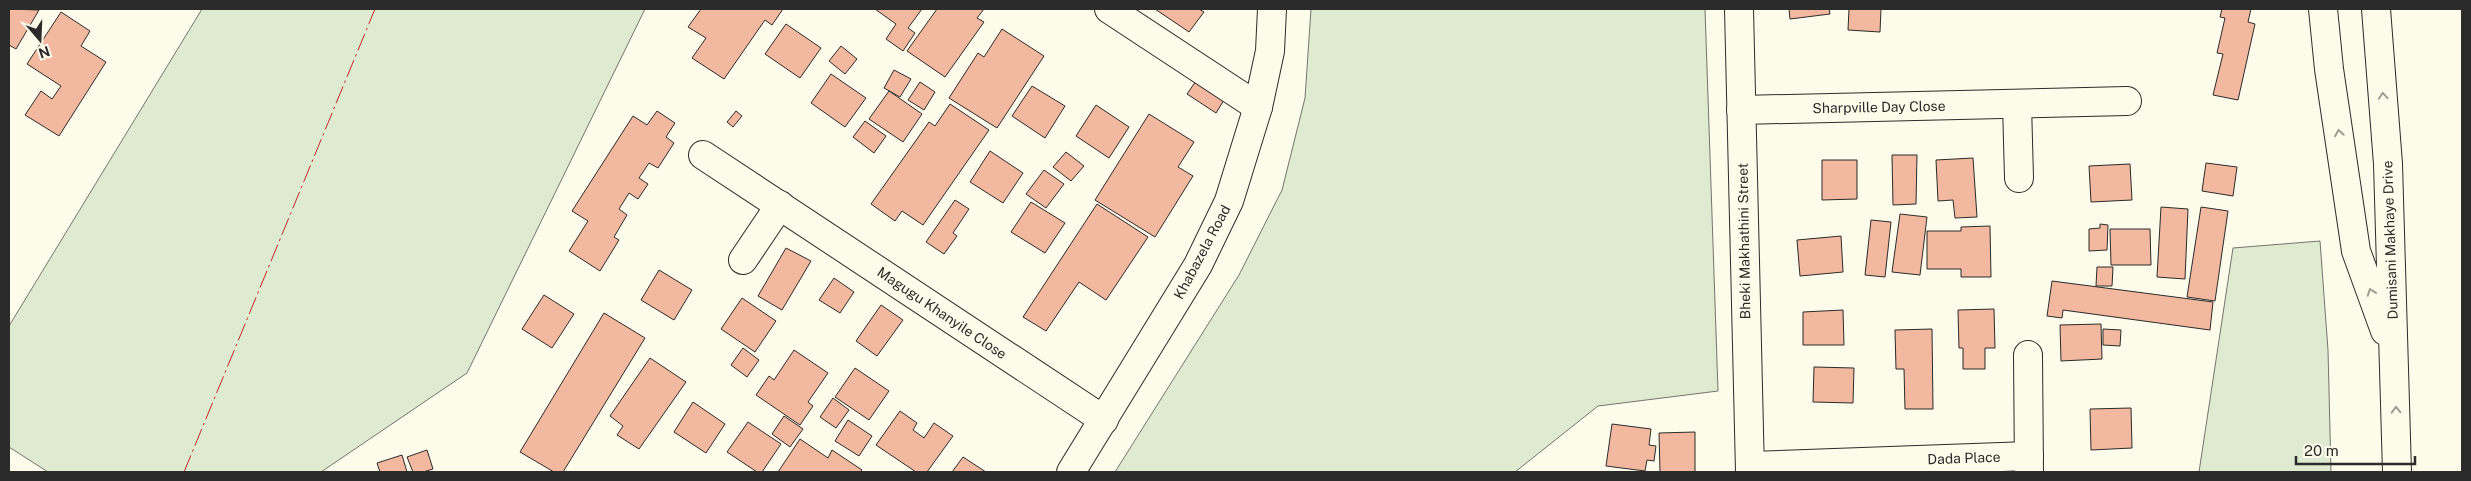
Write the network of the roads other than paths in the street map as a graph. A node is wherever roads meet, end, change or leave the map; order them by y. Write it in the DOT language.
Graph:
graph roads {
  1 [pos="1109,9"];
  2 [pos="1272,9"];
  3 [pos="1739,9"];
  4 [pos="2323,9"];
  5 [pos="2376,9"];
  6 [pos="2127,102"];
  7 [pos="2017,104"];
  8 [pos="1258,107"];
  9 [pos="1741,110"];
  10 [pos="703,155"];
  11 [pos="2019,178"];
  12 [pos="780,205"];
  13 [pos="743,260"];
  14 [pos="2394,354"];
  15 [pos="2028,355"];
  16 [pos="1104,420"];
  17 [pos="2029,464"];
  18 [pos="1750,469"];
  19 [pos="1071,472"];
  20 [pos="2397,472"];
  1 -- 8 [label="street"];
  2 -- 8 [label="street, Khabazela Road"];
  3 -- 9 [label="street, Bheki Makhathini Street"];
  14 -- 4 [label="street, one-way"];
  14 -- 5 [label="street, Dumisani Makhaye Drive, one-way"];
  6 -- 7 [label="street, Sharpville Day Close"];
  7 -- 9 [label="street, Sharpville Day Close"];
  7 -- 11 [label="street"];
  8 -- 16 [label="street, Khabazela Road"];
  9 -- 18 [label="street, Bheki Makhathini Street"];
  10 -- 12 [label="street, Magugu Khanyile Close"];
  12 -- 13 [label="street"];
  12 -- 16 [label="street, Magugu Khanyile Close"];
  20 -- 14 [label="street, Dumisani Makhaye Drive, one-way"];
  15 -- 17 [label="street, Dada Place"];
  16 -- 19 [label="street, Khabazela Road"];
  17 -- 18 [label="street, Dada Place"];
}
